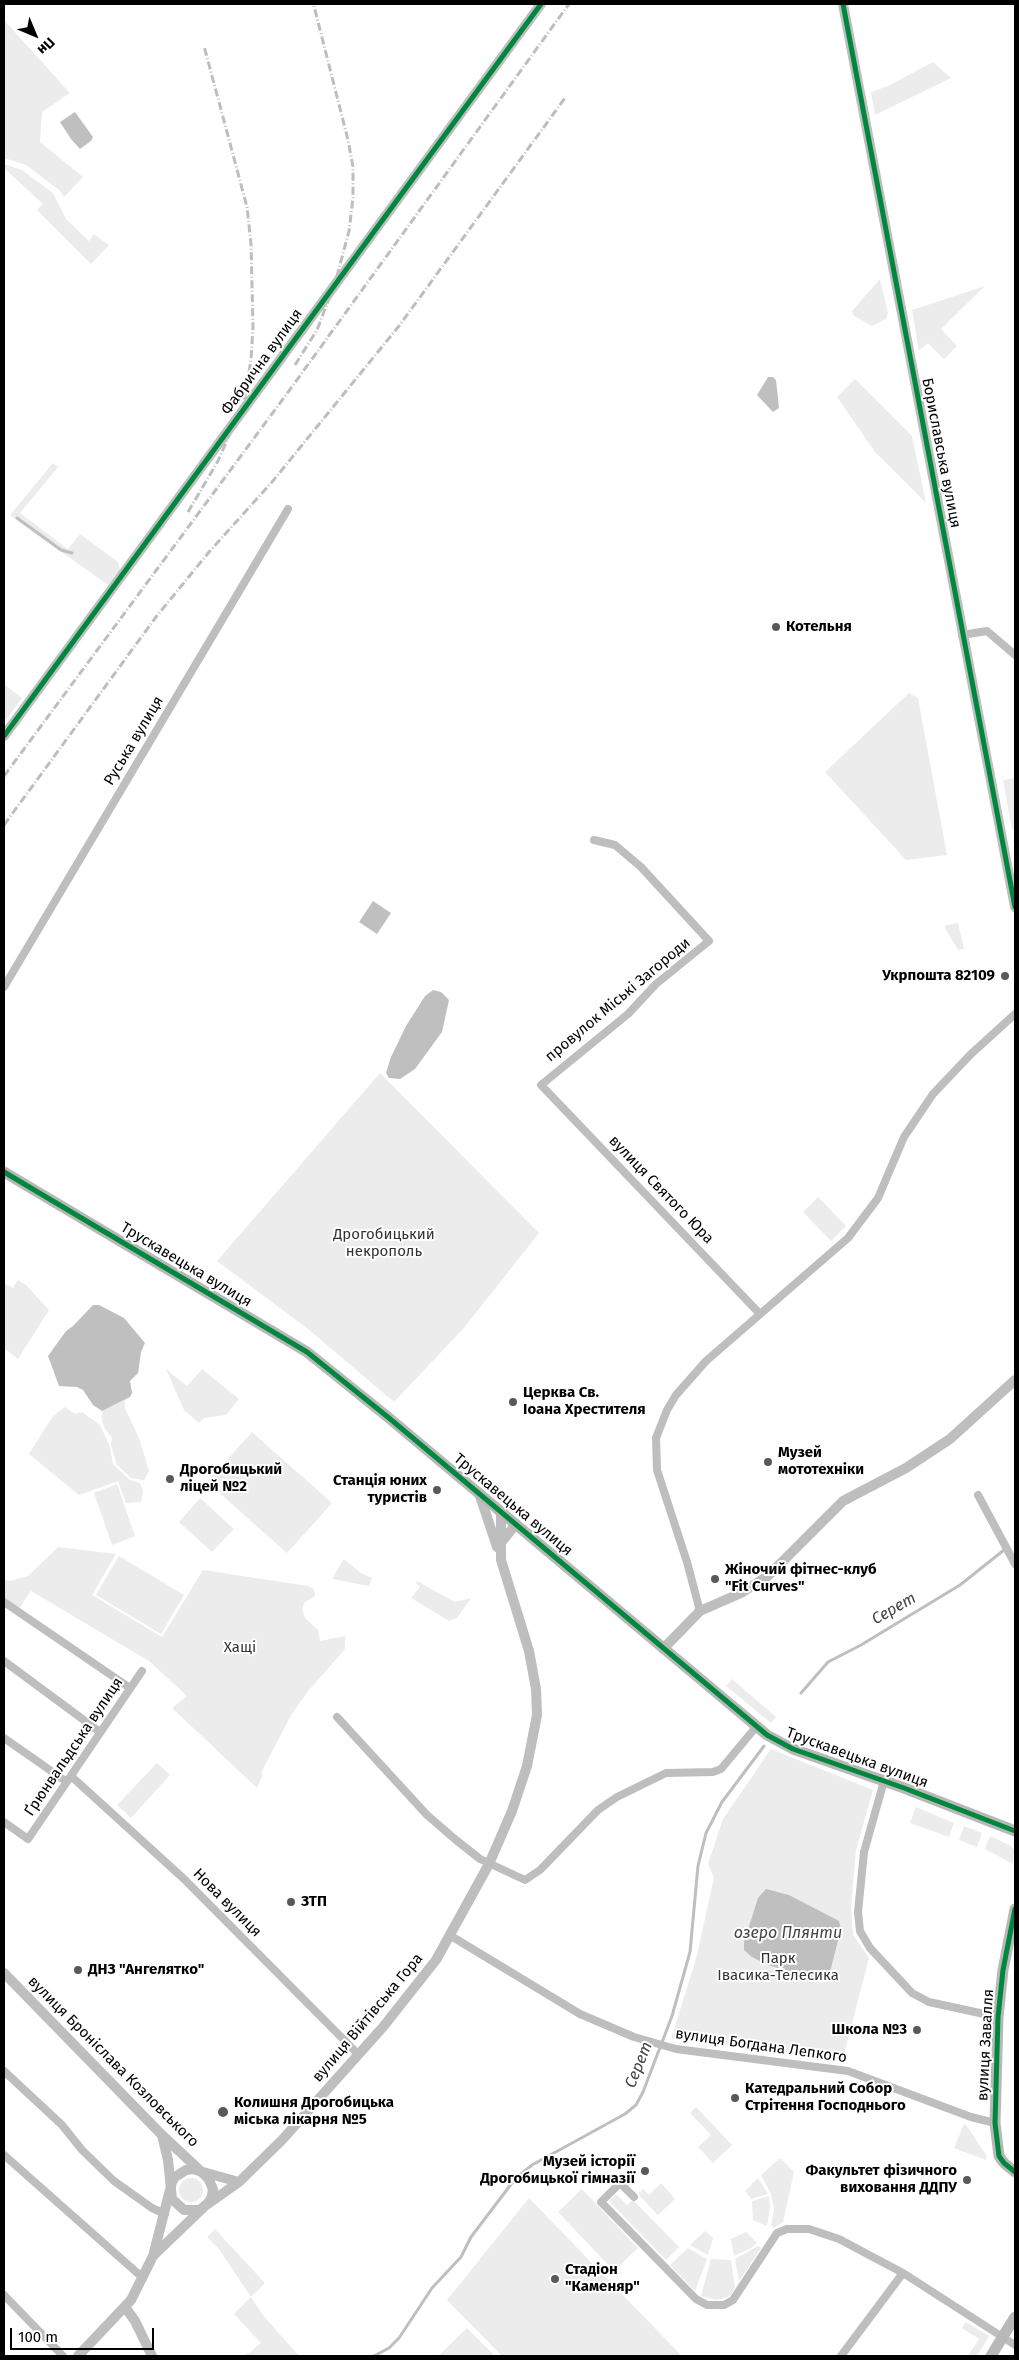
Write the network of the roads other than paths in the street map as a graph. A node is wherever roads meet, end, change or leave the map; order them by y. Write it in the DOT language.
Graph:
graph roads {
  1 [pos="541,4"];
  2 [pos="843,4"];
  3 [pos="288,509"];
  4 [pos="962,634"];
  5 [pos="1015,655"];
  6 [pos="4,734"];
  7 [pos="594,840"];
  8 [pos="1015,907"];
  9 [pos="4,987"];
  10 [pos="1015,1014"];
  11 [pos="541,1085"];
  12 [pos="4,1172"];
  13 [pos="760,1314"];
  14 [pos="1015,1380"];
  15 [pos="479,1493"];
  16 [pos="978,1495"];
  17 [pos="502,1512"];
  18 [pos="516,1524"];
  19 [pos="500,1544"];
  20 [pos="500,1556"];
  21 [pos="1015,1564"];
  22 [pos="4,1602"];
  23 [pos="700,1611"];
  24 [pos="663,1649"];
  25 [pos="4,1662"];
  26 [pos="142,1671"];
  27 [pos="130,1688"];
  28 [pos="337,1717"];
  29 [pos="756,1727"];
  30 [pos="100,1732"];
  31 [pos="4,1738"];
  32 [pos="69,1779"];
  33 [pos="884,1781"];
  34 [pos="4,1822"];
  35 [pos="1015,1832"];
  36 [pos="489,1864"];
  37 [pos="1015,1909"];
  38 [pos="451,1936"];
  39 [pos="4,1973"];
  40 [pos="998,2017"];
  41 [pos="359,2055"];
  42 [pos="4,2071"];
  43 [pos="995,2123"];
  44 [pos="162,2135"];
  45 [pos="4,2155"];
  46 [pos="201,2171"];
  47 [pos="1015,2172"];
  48 [pos="239,2182"];
  49 [pos="170,2188"];
  50 [pos="634,2196"];
  51 [pos="205,2206"];
  52 [pos="165,2214"];
  53 [pos="154,2256"];
  54 [pos="903,2273"];
  55 [pos="143,2278"];
  56 [pos="4,2295"];
  57 [pos="126,2308"];
  58 [pos="1015,2317"];
  59 [pos="1003,2337"];
  60 [pos="1015,2344"];
  61 [pos="63,2356"];
  62 [pos="78,2356"];
  63 [pos="152,2356"];
  64 [pos="841,2356"];
  65 [pos="991,2356"];
  1 -- 6 [label="street, Фабрична вулиця"];
  2 -- 4 [label="street, Бориславська вулиця"];
  3 -- 9 [label="street, Руська вулиця"];
  4 -- 5 [label="street"];
  4 -- 8 [label="street, Бориславська вулиця"];
  7 -- 11 [label="street, провулок Міські Загороди"];
  10 -- 13 [label="street"];
  11 -- 13 [label="street, вулиця Святого Юра"];
  12 -- 15 [label="main road, Трускавецька вулиця"];
  13 -- 23 [label="street"];
  14 -- 23 [label="street"];
  15 -- 17 [label="main road, Трускавецька вулиця"];
  15 -- 20 [label="street"];
  16 -- 21 [label="street"];
  17 -- 18 [label="main road, Трускавецька вулиця"];
  17 -- 19 [label="street, вулиця Війтівська Гора"];
  18 -- 19 [label="street"];
  18 -- 24 [label="main road, Трускавецька вулиця"];
  19 -- 20 [label="street, вулиця Війтівська Гора"];
  20 -- 36 [label="street, вулиця Війтівська Гора"];
  22 -- 27 [label="street"];
  23 -- 24 [label="street"];
  24 -- 29 [label="main road, Трускавецька вулиця"];
  25 -- 30 [label="street"];
  26 -- 27 [label="street, Ґрюнвальдська вулиця"];
  27 -- 30 [label="street, Ґрюнвальдська вулиця"];
  28 -- 36 [label="street"];
  29 -- 33 [label="main road, Трускавецька вулиця"];
  29 -- 36 [label="street"];
  30 -- 32 [label="street, Ґрюнвальдська вулиця"];
  31 -- 32 [label="street, Нова вулиця"];
  32 -- 34 [label="street, Ґрюнвальдська вулиця"];
  32 -- 41 [label="street, Нова вулиця"];
  33 -- 35 [label="main road, Трускавецька вулиця"];
  33 -- 40 [label="street"];
  36 -- 38 [label="street, вулиця Війтівська Гора"];
  37 -- 40 [label="main road, вулиця Завалля"];
  38 -- 41 [label="street, вулиця Війтівська Гора"];
  38 -- 43 [label="street, вулиця Богдана Лепкого"];
  39 -- 44 [label="street, вулиця Броніслава Козловського"];
  40 -- 43 [label="main road, вулиця Завалля"];
  41 -- 48 [label="street, вулиця Війтівська Гора"];
  42 -- 52 [label="street"];
  43 -- 47 [label="main road, вулиця Завалля"];
  44 -- 46 [label="street, вулиця Броніслава Козловського"];
  44 -- 49 [label="street"];
  45 -- 55 [label="street"];
  46 -- 48 [label="street"];
  46 -- 49 [label="street"];
  46 -- 51 [label="street"];
  48 -- 51 [label="street, вулиця Війтівська Гора"];
  49 -- 51 [label="street"];
  49 -- 52 [label="street, вулиця Війтівська Гора"];
  50 -- 54 [label="street"];
  51 -- 53 [label="street, вулиця Війтівська Гора"];
  52 -- 53 [label="street, вулиця Війтівська Гора"];
  53 -- 55 [label="street, вулиця Війтівська Гора"];
  54 -- 59 [label="street"];
  54 -- 64 [label="street"];
  55 -- 57 [label="street, вулиця Війтівська Гора"];
  56 -- 61 [label="street"];
  57 -- 62 [label="street, вулиця Війтівська Гора"];
  57 -- 63 [label="street"];
  58 -- 59 [label="main road"];
  59 -- 60 [label="street"];
  59 -- 65 [label="main road"];
}
